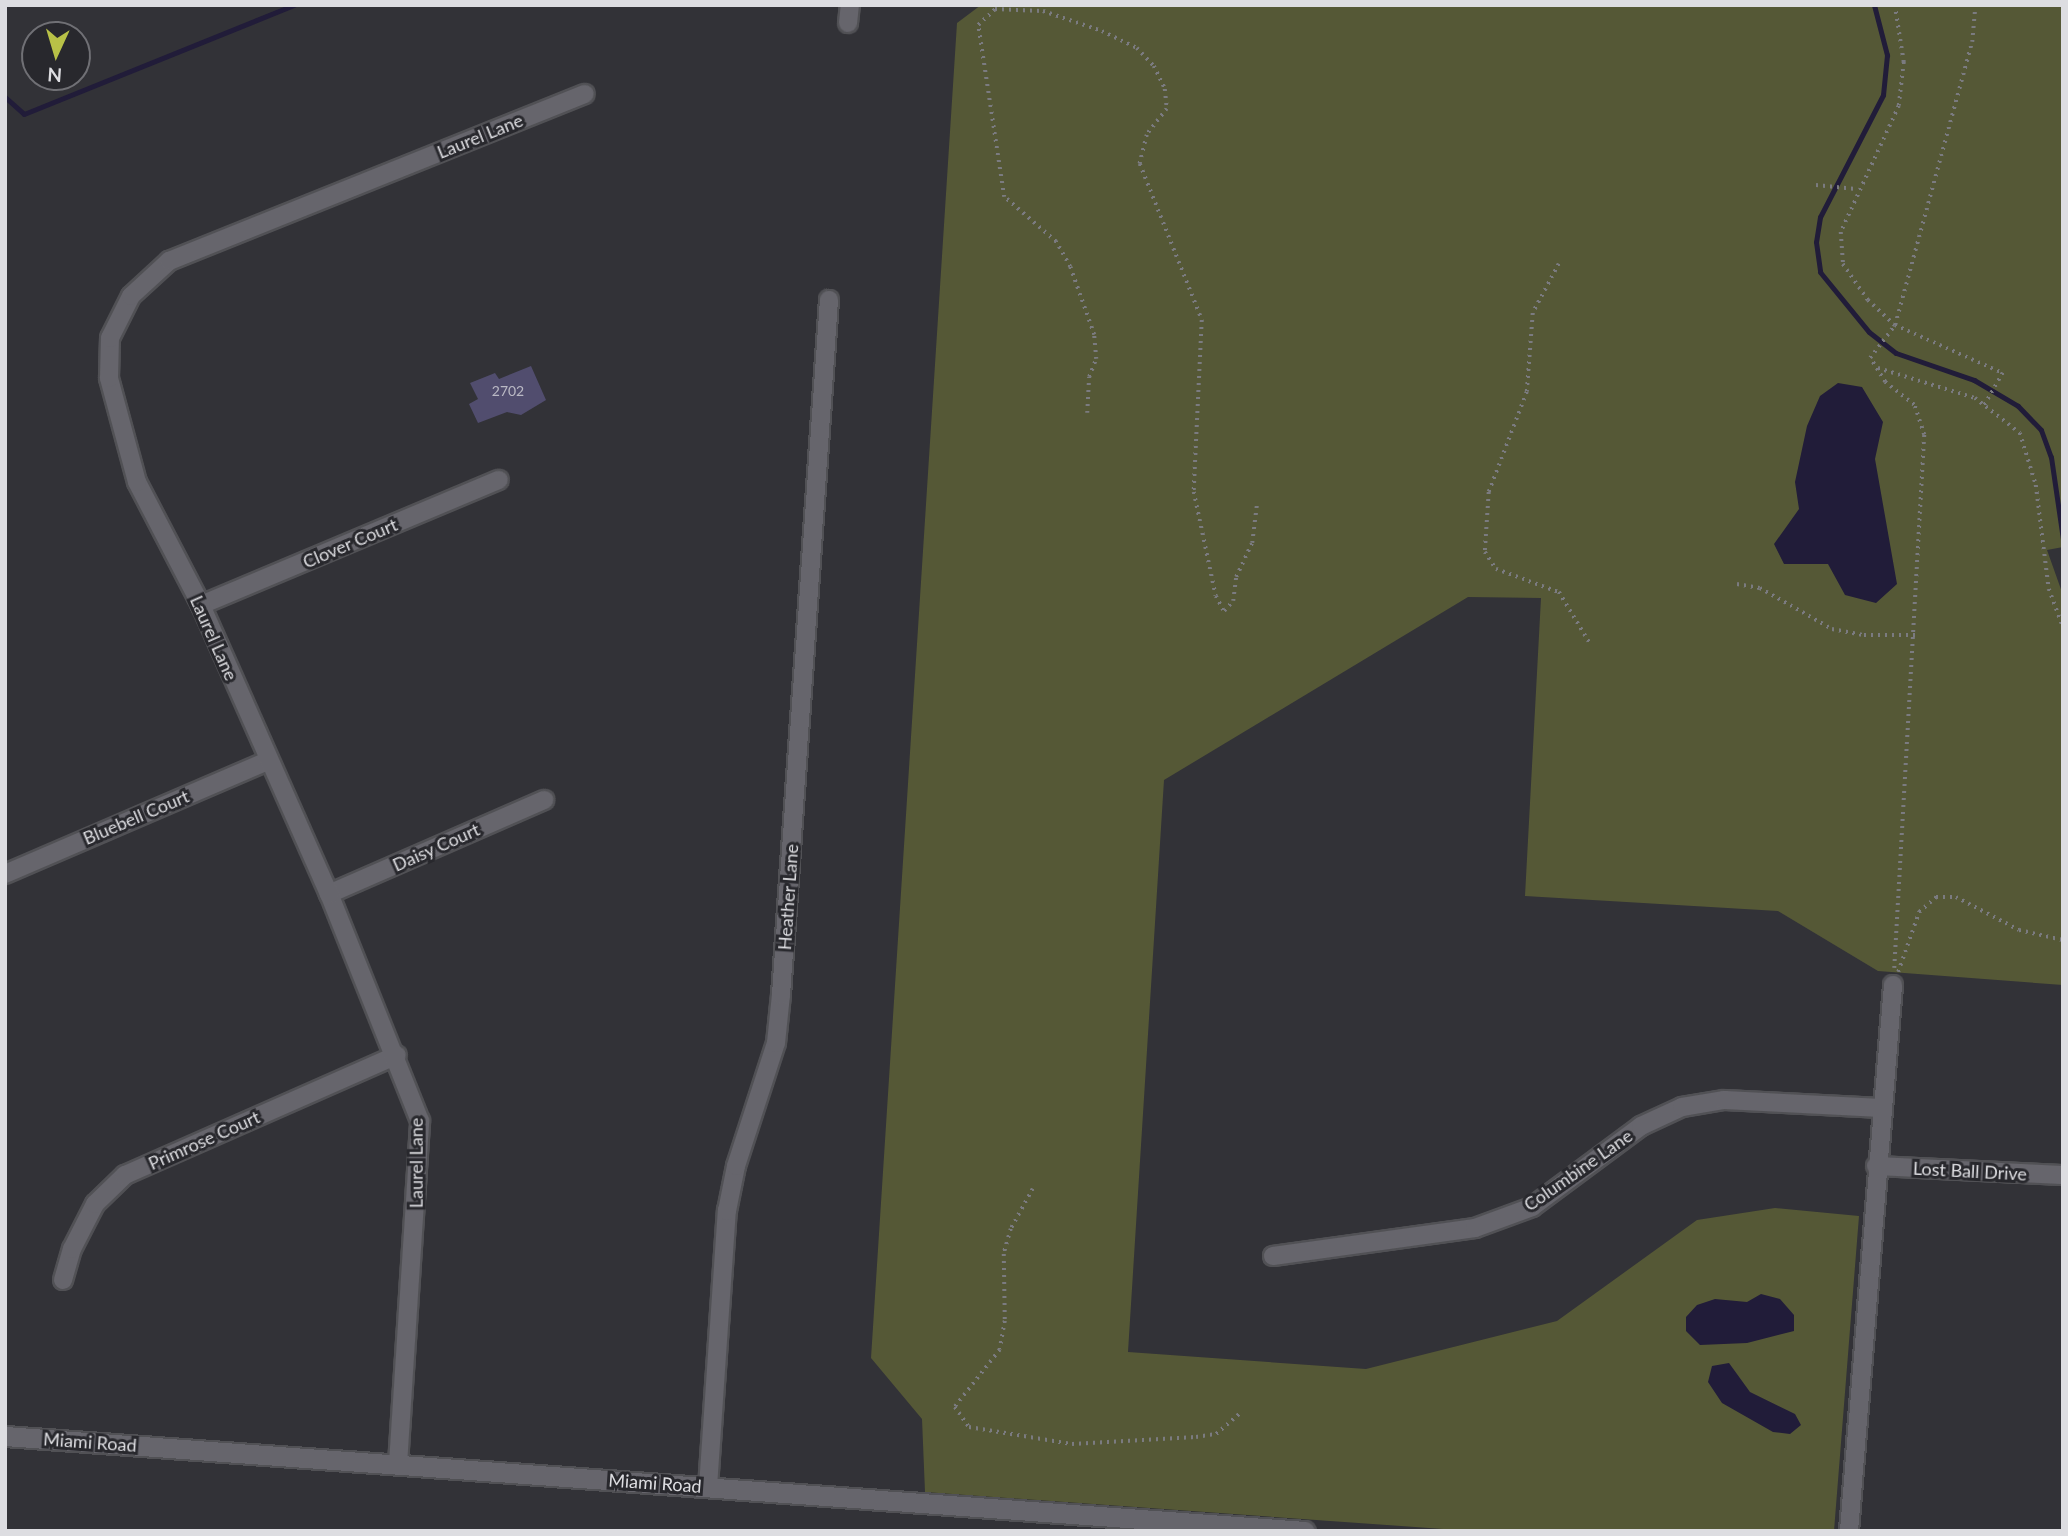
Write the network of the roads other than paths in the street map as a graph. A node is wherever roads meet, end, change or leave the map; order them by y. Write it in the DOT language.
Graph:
graph roads {
  1 [pos="585,94"];
  2 [pos="830,300"];
  3 [pos="499,480"];
  4 [pos="201,605"];
  5 [pos="267,761"];
  6 [pos="544,800"];
  7 [pos="5,874"];
  8 [pos="329,894"];
  9 [pos="1893,985"];
  10 [pos="397,1055"];
  11 [pos="1882,1108"];
  12 [pos="1877,1166"];
  13 [pos="2063,1175"];
  14 [pos="1273,1256"];
  15 [pos="63,1280"];
  16 [pos="5,1436"];
  17 [pos="398,1464"];
  18 [pos="708,1487"];
  19 [pos="1305,1531"];
  20 [pos="1849,1531"];
  1 -- 4 [label="street, Laurel Lane"];
  2 -- 18 [label="street, Heather Lane"];
  3 -- 4 [label="street, Clover Court"];
  4 -- 5 [label="street, Laurel Lane"];
  5 -- 7 [label="street, Bluebell Court"];
  5 -- 8 [label="street, Laurel Lane"];
  6 -- 8 [label="street, Daisy Court"];
  8 -- 10 [label="street, Laurel Lane"];
  9 -- 11 [label="street"];
  10 -- 15 [label="street, Primrose Court"];
  10 -- 17 [label="street, Laurel Lane"];
  11 -- 12 [label="street"];
  11 -- 14 [label="street, Columbine Lane"];
  12 -- 13 [label="street, Lost Ball Drive"];
  12 -- 20 [label="street"];
  16 -- 17 [label="street, Miami Road"];
  17 -- 18 [label="street, Miami Road"];
  18 -- 19 [label="street, Miami Road"];
}
